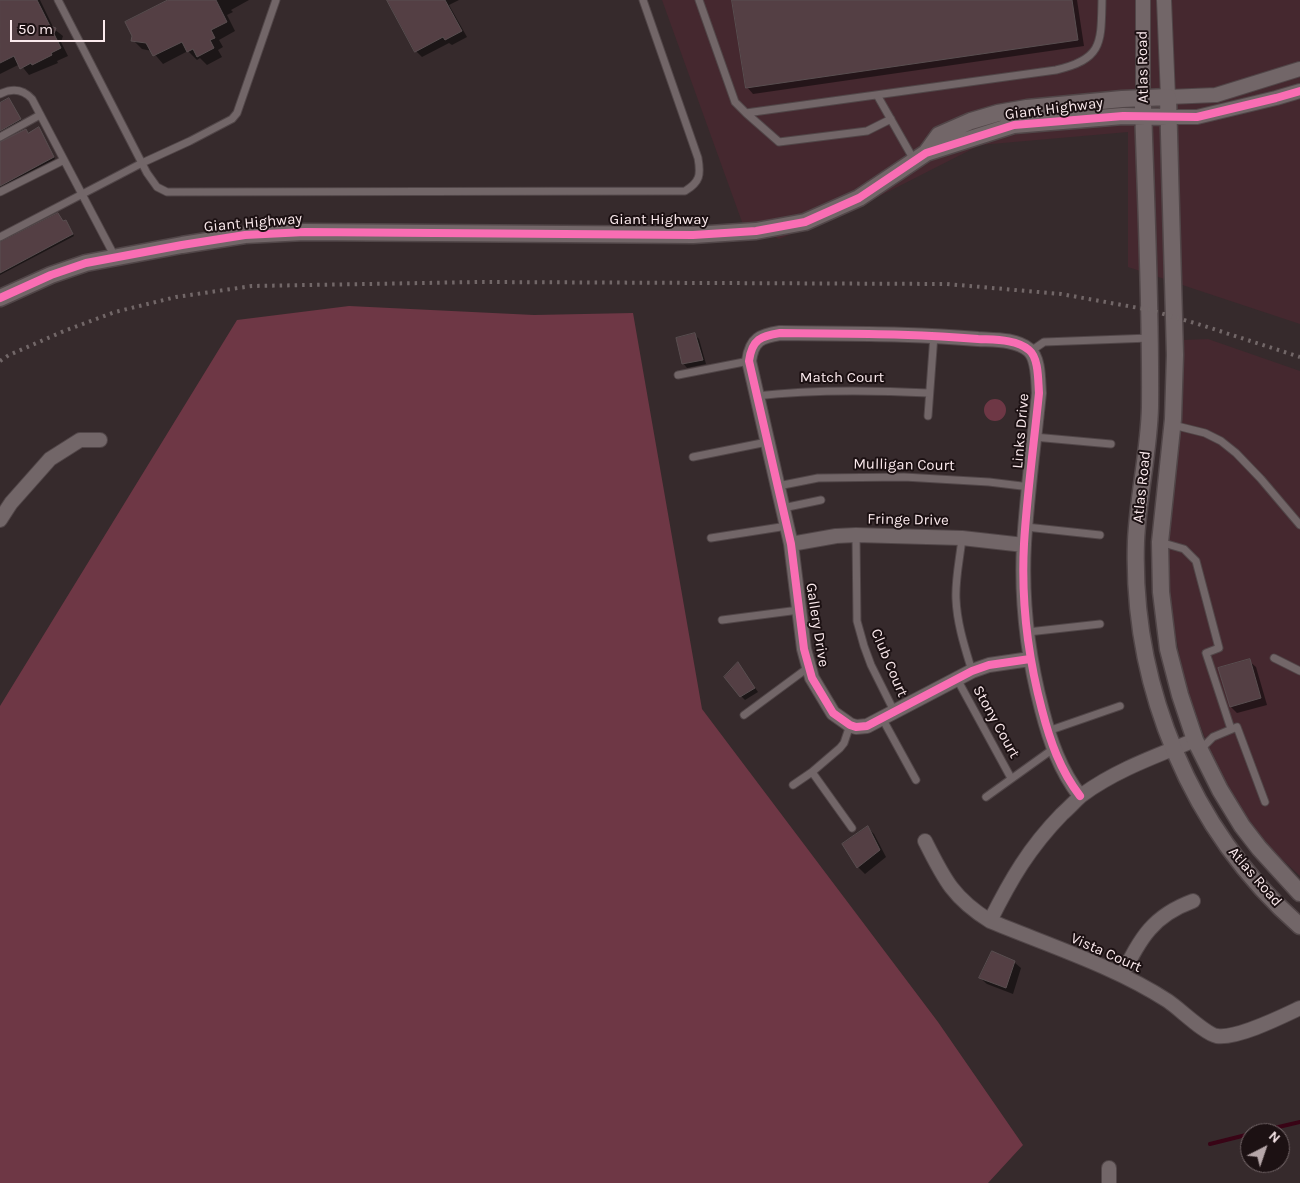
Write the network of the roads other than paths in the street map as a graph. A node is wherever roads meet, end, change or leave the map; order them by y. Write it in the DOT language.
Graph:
graph roads {
  1 [pos="58,0"];
  2 [pos="276,0"];
  3 [pos="643,0"];
  4 [pos="699,0"];
  5 [pos="1102,0"];
  6 [pos="1143,0"];
  7 [pos="1164,0"];
  8 [pos="1300,69"];
  9 [pos="1300,91"];
  10 [pos="0,94"];
  11 [pos="878,96"];
  12 [pos="1168,97"];
  13 [pos="1143,98"];
  14 [pos="746,113"];
  15 [pos="40,116"];
  16 [pos="1144,116"];
  17 [pos="1168,117"];
  18 [pos="891,119"];
  19 [pos="0,137"];
  20 [pos="920,157"];
  21 [pos="64,160"];
  22 [pos="142,163"];
  23 [pos="0,192"];
  24 [pos="82,195"];
  25 [pos="0,237"];
  26 [pos="115,257"];
  27 [pos="0,298"];
  28 [pos="934,335"];
  29 [pos="1150,338"];
  30 [pos="1031,351"];
  31 [pos="750,357"];
  32 [pos="678,375"];
  33 [pos="929,393"];
  34 [pos="756,396"];
  35 [pos="928,416"];
  36 [pos="1172,425"];
  37 [pos="1034,437"];
  38 [pos="100,440"];
  39 [pos="767,442"];
  40 [pos="1111,444"];
  41 [pos="693,457"];
  42 [pos="778,486"];
  43 [pos="1030,487"];
  44 [pos="821,500"];
  45 [pos="783,508"];
  46 [pos="0,520"];
  47 [pos="1300,525"];
  48 [pos="787,526"];
  49 [pos="1026,527"];
  50 [pos="856,535"];
  51 [pos="1100,535"];
  52 [pos="711,538"];
  53 [pos="962,538"];
  54 [pos="1160,542"];
  55 [pos="791,544"];
  56 [pos="1024,545"];
  57 [pos="799,610"];
  58 [pos="722,620"];
  59 [pos="1100,624"];
  60 [pos="1028,632"];
  61 [pos="1274,658"];
  62 [pos="1030,659"];
  63 [pos="809,667"];
  64 [pos="972,671"];
  65 [pos="1299,672"];
  66 [pos="957,679"];
  67 [pos="1120,706"];
  68 [pos="894,711"];
  69 [pos="744,715"];
  70 [pos="882,718"];
  71 [pos="850,725"];
  72 [pos="1231,729"];
  73 [pos="1048,731"];
  74 [pos="1197,745"];
  75 [pos="1053,749"];
  76 [pos="1172,750"];
  77 [pos="812,772"];
  78 [pos="1011,778"];
  79 [pos="916,780"];
  80 [pos="793,784"];
  81 [pos="1080,796"];
  82 [pos="986,797"];
  83 [pos="1265,802"];
  84 [pos="852,828"];
  85 [pos="925,841"];
  86 [pos="1300,893"];
  87 [pos="1193,901"];
  88 [pos="990,921"];
  89 [pos="1300,926"];
  90 [pos="1122,975"];
  91 [pos="1300,1008"];
  92 [pos="1109,1168"];
  93 [pos="1109,1183"];
  1 -- 22 [label="lane"];
  2 -- 22 [label="lane"];
  3 -- 22 [label="lane"];
  4 -- 14 [label="lane"];
  5 -- 11 [label="lane"];
  6 -- 13 [label="street, Atlas Road"];
  7 -- 12 [label="street, Atlas Road"];
  8 -- 12 [label="street, Giant Highway"];
  9 -- 17 [label="street, Giant Highway"];
  10 -- 15 [label="lane"];
  11 -- 14 [label="lane"];
  11 -- 18 [label="lane"];
  12 -- 13 [label="street, Giant Highway"];
  12 -- 17 [label="street, Atlas Road"];
  13 -- 16 [label="street, Atlas Road"];
  13 -- 20 [label="street, Giant Highway"];
  14 -- 18 [label="lane"];
  15 -- 19 [label="lane"];
  15 -- 21 [label="lane"];
  16 -- 17 [label="street, Giant Highway"];
  16 -- 20 [label="street, Giant Highway"];
  16 -- 29 [label="street, Atlas Road"];
  17 -- 36 [label="street, Atlas Road"];
  18 -- 20 [label="lane"];
  20 -- 26 [label="street, Giant Highway"];
  21 -- 23 [label="lane"];
  21 -- 24 [label="lane"];
  22 -- 24 [label="lane"];
  24 -- 25 [label="lane"];
  24 -- 26 [label="lane"];
  26 -- 27 [label="street, Giant Highway"];
  28 -- 30 [label="street"];
  28 -- 31 [label="street"];
  28 -- 33 [label="lane"];
  29 -- 30 [label="lane"];
  29 -- 76 [label="street, Atlas Road"];
  30 -- 37 [label="street, Links Drive"];
  31 -- 32 [label="lane"];
  31 -- 34 [label="street, Gallery Drive"];
  33 -- 34 [label="lane, Match Court"];
  33 -- 35 [label="lane"];
  34 -- 39 [label="street, Gallery Drive"];
  36 -- 47 [label="lane"];
  36 -- 54 [label="street, Atlas Road"];
  37 -- 40 [label="lane"];
  37 -- 43 [label="street, Links Drive"];
  38 -- 46 [label="street"];
  39 -- 41 [label="lane"];
  39 -- 42 [label="street, Gallery Drive"];
  42 -- 43 [label="lane, Mulligan Court"];
  42 -- 45 [label="street, Gallery Drive"];
  43 -- 49 [label="street, Links Drive"];
  44 -- 45 [label="lane"];
  45 -- 48 [label="street, Gallery Drive"];
  48 -- 52 [label="lane"];
  48 -- 55 [label="street, Gallery Drive"];
  49 -- 51 [label="lane"];
  49 -- 56 [label="street, Links Drive"];
  50 -- 53 [label="street, Fringe Drive"];
  50 -- 55 [label="street, Fringe Drive"];
  50 -- 68 [label="lane, Club Court"];
  53 -- 56 [label="street, Fringe Drive"];
  53 -- 64 [label="lane"];
  54 -- 72 [label="lane"];
  54 -- 74 [label="street, Atlas Road"];
  55 -- 57 [label="street, Gallery Drive"];
  56 -- 60 [label="street, Links Drive"];
  57 -- 58 [label="lane"];
  57 -- 63 [label="street, Gallery Drive"];
  59 -- 60 [label="lane"];
  60 -- 62 [label="street, Links Drive"];
  61 -- 65 [label="lane"];
  62 -- 64 [label="street"];
  62 -- 73 [label="street, Links Drive"];
  63 -- 69 [label="lane"];
  63 -- 71 [label="street, Gallery Drive"];
  64 -- 66 [label="street"];
  66 -- 68 [label="street"];
  66 -- 78 [label="lane, Stony Court"];
  67 -- 73 [label="lane"];
  68 -- 70 [label="street"];
  70 -- 71 [label="street"];
  70 -- 79 [label="lane"];
  71 -- 77 [label="lane"];
  72 -- 74 [label="lane"];
  72 -- 83 [label="lane"];
  73 -- 75 [label="street, Links Drive"];
  74 -- 76 [label="street"];
  74 -- 86 [label="street, Atlas Road"];
  75 -- 78 [label="lane"];
  75 -- 81 [label="street, Links Drive"];
  76 -- 81 [label="street"];
  76 -- 89 [label="street, Atlas Road"];
  77 -- 80 [label="lane"];
  77 -- 84 [label="lane"];
  78 -- 82 [label="lane"];
  81 -- 88 [label="street"];
  85 -- 88 [label="street, Vista Court"];
  87 -- 90 [label="street"];
  88 -- 90 [label="street, Vista Court"];
  90 -- 91 [label="street, Vista Court"];
  92 -- 93 [label="street"];
}
